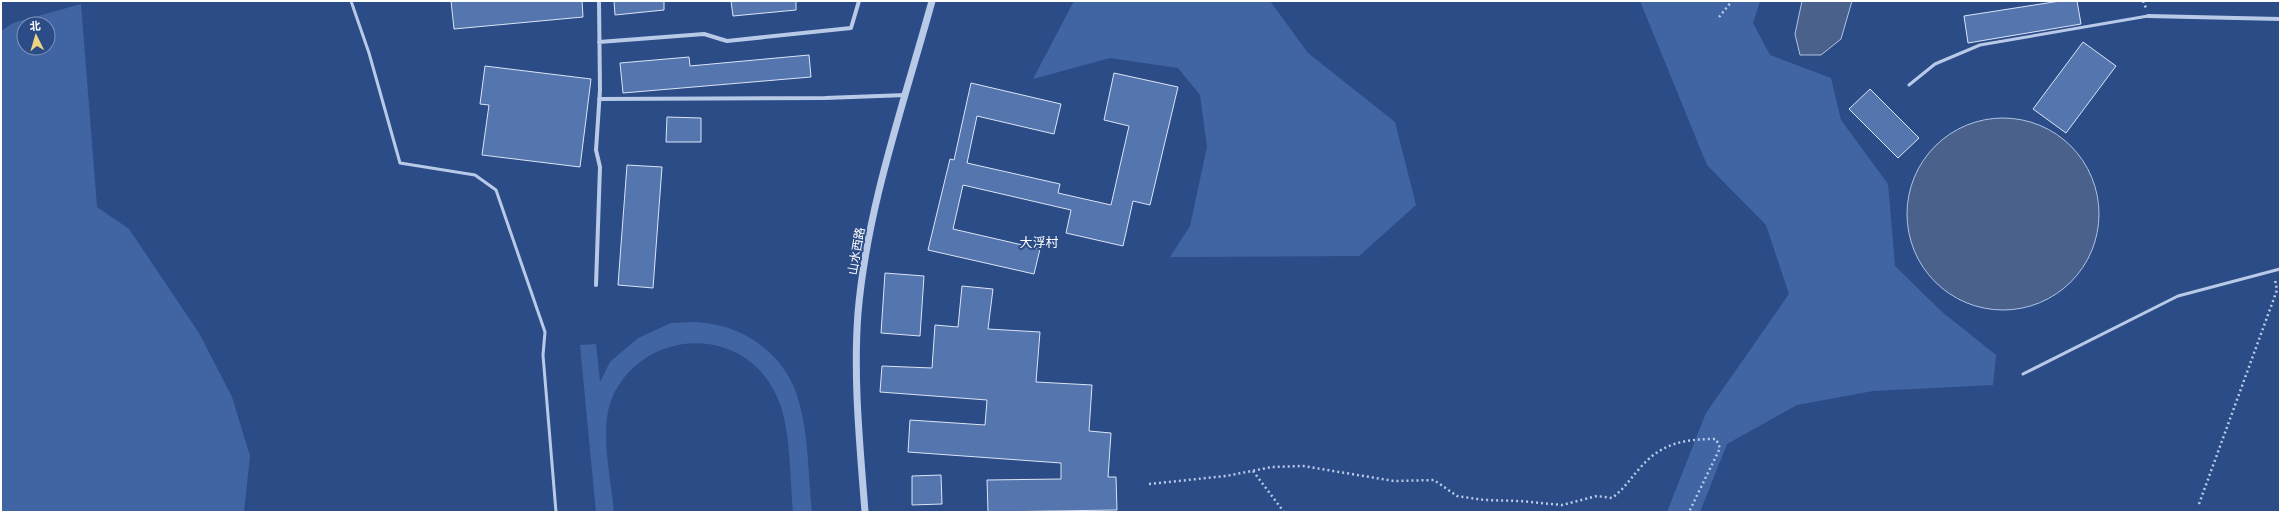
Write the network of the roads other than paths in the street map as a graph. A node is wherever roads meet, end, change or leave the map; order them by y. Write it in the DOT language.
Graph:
graph roads {
  1 [pos="351,1"];
  2 [pos="599,1"];
  3 [pos="859,1"];
  4 [pos="932,1"];
  5 [pos="2148,16"];
  6 [pos="2280,19"];
  7 [pos="600,42"];
  8 [pos="1909,85"];
  9 [pos="906,95"];
  10 [pos="599,100"];
  11 [pos="2280,269"];
  12 [pos="596,285"];
  13 [pos="2023,374"];
  14 [pos="556,512"];
  15 [pos="865,512"];
  1 -- 14 [label="lane"];
  2 -- 7 [label="street"];
  3 -- 7 [label="street"];
  4 -- 9 [label="street, 山水西路"];
  5 -- 6 [label="street"];
  5 -- 8 [label="lane"];
  7 -- 10 [label="street"];
  9 -- 10 [label="street"];
  9 -- 15 [label="street, 山水西路"];
  10 -- 12 [label="street"];
  11 -- 13 [label="lane"];
}
